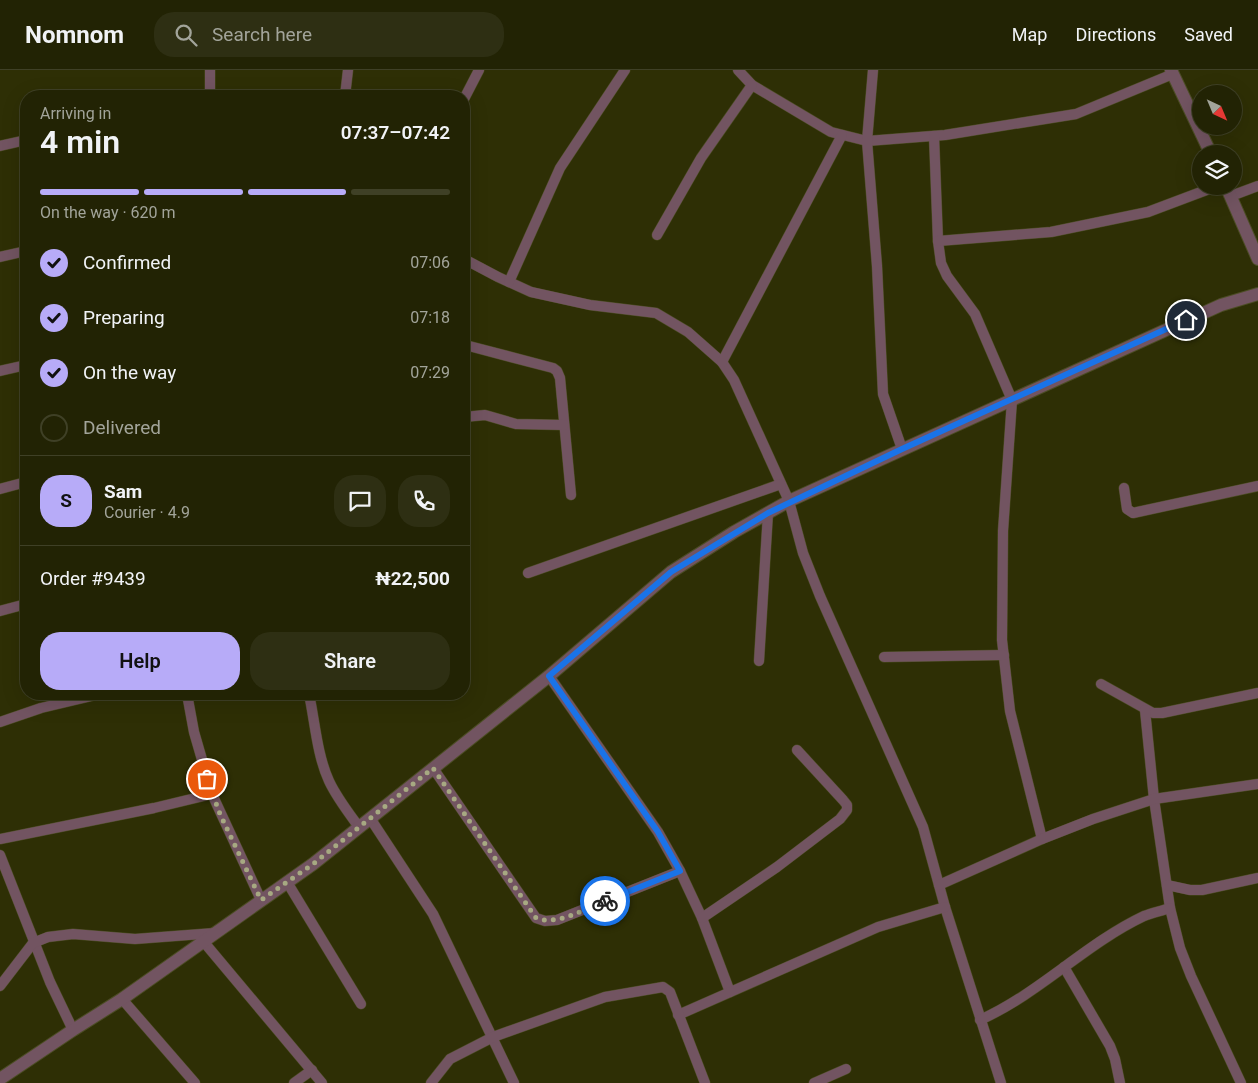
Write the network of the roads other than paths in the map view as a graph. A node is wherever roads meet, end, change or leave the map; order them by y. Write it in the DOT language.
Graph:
graph roads {
  1 [pos="210,70"];
  2 [pos="348,70"];
  3 [pos="479,70"];
  4 [pos="625,70"];
  5 [pos="738,70"];
  6 [pos="873,70"];
  7 [pos="1172,72"];
  8 [pos="752,85"];
  9 [pos="210,90"];
  10 [pos="346,90"];
  11 [pos="469,90"];
  12 [pos="842,135"];
  13 [pos="934,136"];
  14 [pos="20,141"];
  15 [pos="867,141"];
  16 [pos="1207,145"];
  17 [pos="0,146"];
  18 [pos="1258,186"];
  19 [pos="1242,189"];
  20 [pos="1193,195"];
  21 [pos="1230,195"];
  22 [pos="657,235"];
  23 [pos="938,240"];
  24 [pos="20,252"];
  25 [pos="0,257"];
  26 [pos="1258,259"];
  27 [pos="470,263"];
  28 [pos="509,282"];
  29 [pos="1258,294"];
  30 [pos="470,346"];
  31 [pos="722,362"];
  32 [pos="20,366"];
  33 [pos="0,371"];
  34 [pos="1012,400"];
  35 [pos="470,417"];
  36 [pos="564,425"];
  37 [pos="902,449"];
  38 [pos="20,484"];
  39 [pos="781,484"];
  40 [pos="1258,486"];
  41 [pos="1124,488"];
  42 [pos="0,489"];
  43 [pos="572,495"];
  44 [pos="789,502"];
  45 [pos="768,513"];
  46 [pos="528,573"];
  47 [pos="20,605"];
  48 [pos="0,610"];
  49 [pos="1004,655"];
  50 [pos="884,657"];
  51 [pos="758,661"];
  52 [pos="549,676"];
  53 [pos="1101,684"];
  54 [pos="1258,692"];
  55 [pos="75,700"];
  56 [pos="188,700"];
  57 [pos="310,700"];
  58 [pos="1145,710"];
  59 [pos="0,722"];
  60 [pos="797,750"];
  61 [pos="433,768"];
  62 [pos="1258,784"];
  63 [pos="212,794"];
  64 [pos="1154,799"];
  65 [pos="370,818"];
  66 [pos="359,827"];
  67 [pos="0,839"];
  68 [pos="1042,839"];
  69 [pos="0,855"];
  70 [pos="680,871"];
  71 [pos="1258,878"];
  72 [pos="286,882"];
  73 [pos="939,885"];
  74 [pos="1167,885"];
  75 [pos="261,900"];
  76 [pos="945,907"];
  77 [pos="1170,908"];
  78 [pos="702,918"];
  79 [pos="216,933"];
  80 [pos="203,941"];
  81 [pos="34,942"];
  82 [pos="1064,967"];
  83 [pos="0,986"];
  84 [pos="730,992"];
  85 [pos="122,999"];
  86 [pos="361,1004"];
  87 [pos="678,1015"];
  88 [pos="980,1020"];
  89 [pos="73,1030"];
  90 [pos="493,1037"];
  91 [pos="846,1069"];
  92 [pos="312,1070"];
  93 [pos="0,1079"];
  94 [pos="195,1083"];
  95 [pos="294,1083"];
  96 [pos="322,1083"];
  97 [pos="431,1083"];
  98 [pos="514,1083"];
  99 [pos="705,1083"];
  100 [pos="814,1083"];
  101 [pos="1001,1083"];
  102 [pos="1120,1083"];
  103 [pos="1241,1083"];
  1 -- 9 [label="street"];
  2 -- 10 [label="street"];
  3 -- 11 [label="street"];
  4 -- 28 [label="street"];
  5 -- 8 [label="street"];
  6 -- 15 [label="street"];
  7 -- 13 [label="street"];
  7 -- 16 [label="street"];
  8 -- 12 [label="street"];
  8 -- 22 [label="street"];
  12 -- 15 [label="street"];
  12 -- 31 [label="street"];
  13 -- 15 [label="street"];
  13 -- 23 [label="street"];
  14 -- 17 [label="street"];
  15 -- 37 [label="street"];
  18 -- 19 [label="street"];
  20 -- 23 [label="street"];
  21 -- 26 [label="street"];
  23 -- 34 [label="street"];
  24 -- 25 [label="street"];
  27 -- 28 [label="street"];
  28 -- 31 [label="street"];
  29 -- 34 [label="street"];
  30 -- 36 [label="street"];
  31 -- 39 [label="street"];
  32 -- 33 [label="street"];
  34 -- 37 [label="street"];
  34 -- 49 [label="street"];
  35 -- 36 [label="street"];
  36 -- 43 [label="street"];
  37 -- 44 [label="street"];
  38 -- 42 [label="street"];
  39 -- 44 [label="street"];
  39 -- 46 [label="street"];
  40 -- 41 [label="street"];
  44 -- 45 [label="street"];
  44 -- 73 [label="street"];
  45 -- 51 [label="street"];
  45 -- 52 [label="street"];
  47 -- 48 [label="street"];
  49 -- 50 [label="street"];
  49 -- 68 [label="street"];
  52 -- 61 [label="street"];
  52 -- 70 [label="street"];
  53 -- 58 [label="street"];
  54 -- 58 [label="street"];
  55 -- 59 [label="street"];
  56 -- 63 [label="street"];
  57 -- 66 [label="street"];
  58 -- 64 [label="street"];
  60 -- 78 [label="street"];
  61 -- 65 [label="street"];
  61 -- 70 [label="street"];
  62 -- 64 [label="street"];
  63 -- 67 [label="street"];
  63 -- 75 [label="street"];
  64 -- 68 [label="street"];
  64 -- 74 [label="street"];
  65 -- 66 [label="street"];
  65 -- 90 [label="street"];
  66 -- 72 [label="street"];
  68 -- 73 [label="street"];
  69 -- 81 [label="street"];
  70 -- 78 [label="street"];
  71 -- 74 [label="street"];
  72 -- 75 [label="street"];
  72 -- 86 [label="street"];
  73 -- 76 [label="street"];
  74 -- 77 [label="street"];
  75 -- 79 [label="street"];
  76 -- 84 [label="street"];
  76 -- 88 [label="street"];
  77 -- 82 [label="street"];
  77 -- 103 [label="street"];
  78 -- 84 [label="street"];
  79 -- 80 [label="street"];
  79 -- 81 [label="street"];
  80 -- 85 [label="street"];
  80 -- 92 [label="street"];
  81 -- 83 [label="street"];
  81 -- 89 [label="street"];
  82 -- 88 [label="street"];
  82 -- 102 [label="street"];
  84 -- 87 [label="street"];
  85 -- 89 [label="street"];
  85 -- 94 [label="street"];
  87 -- 90 [label="street"];
  87 -- 99 [label="street"];
  88 -- 101 [label="street"];
  89 -- 93 [label="street"];
  90 -- 97 [label="street"];
  90 -- 98 [label="street"];
  91 -- 100 [label="street"];
  92 -- 95 [label="street"];
  92 -- 96 [label="street"];
}
